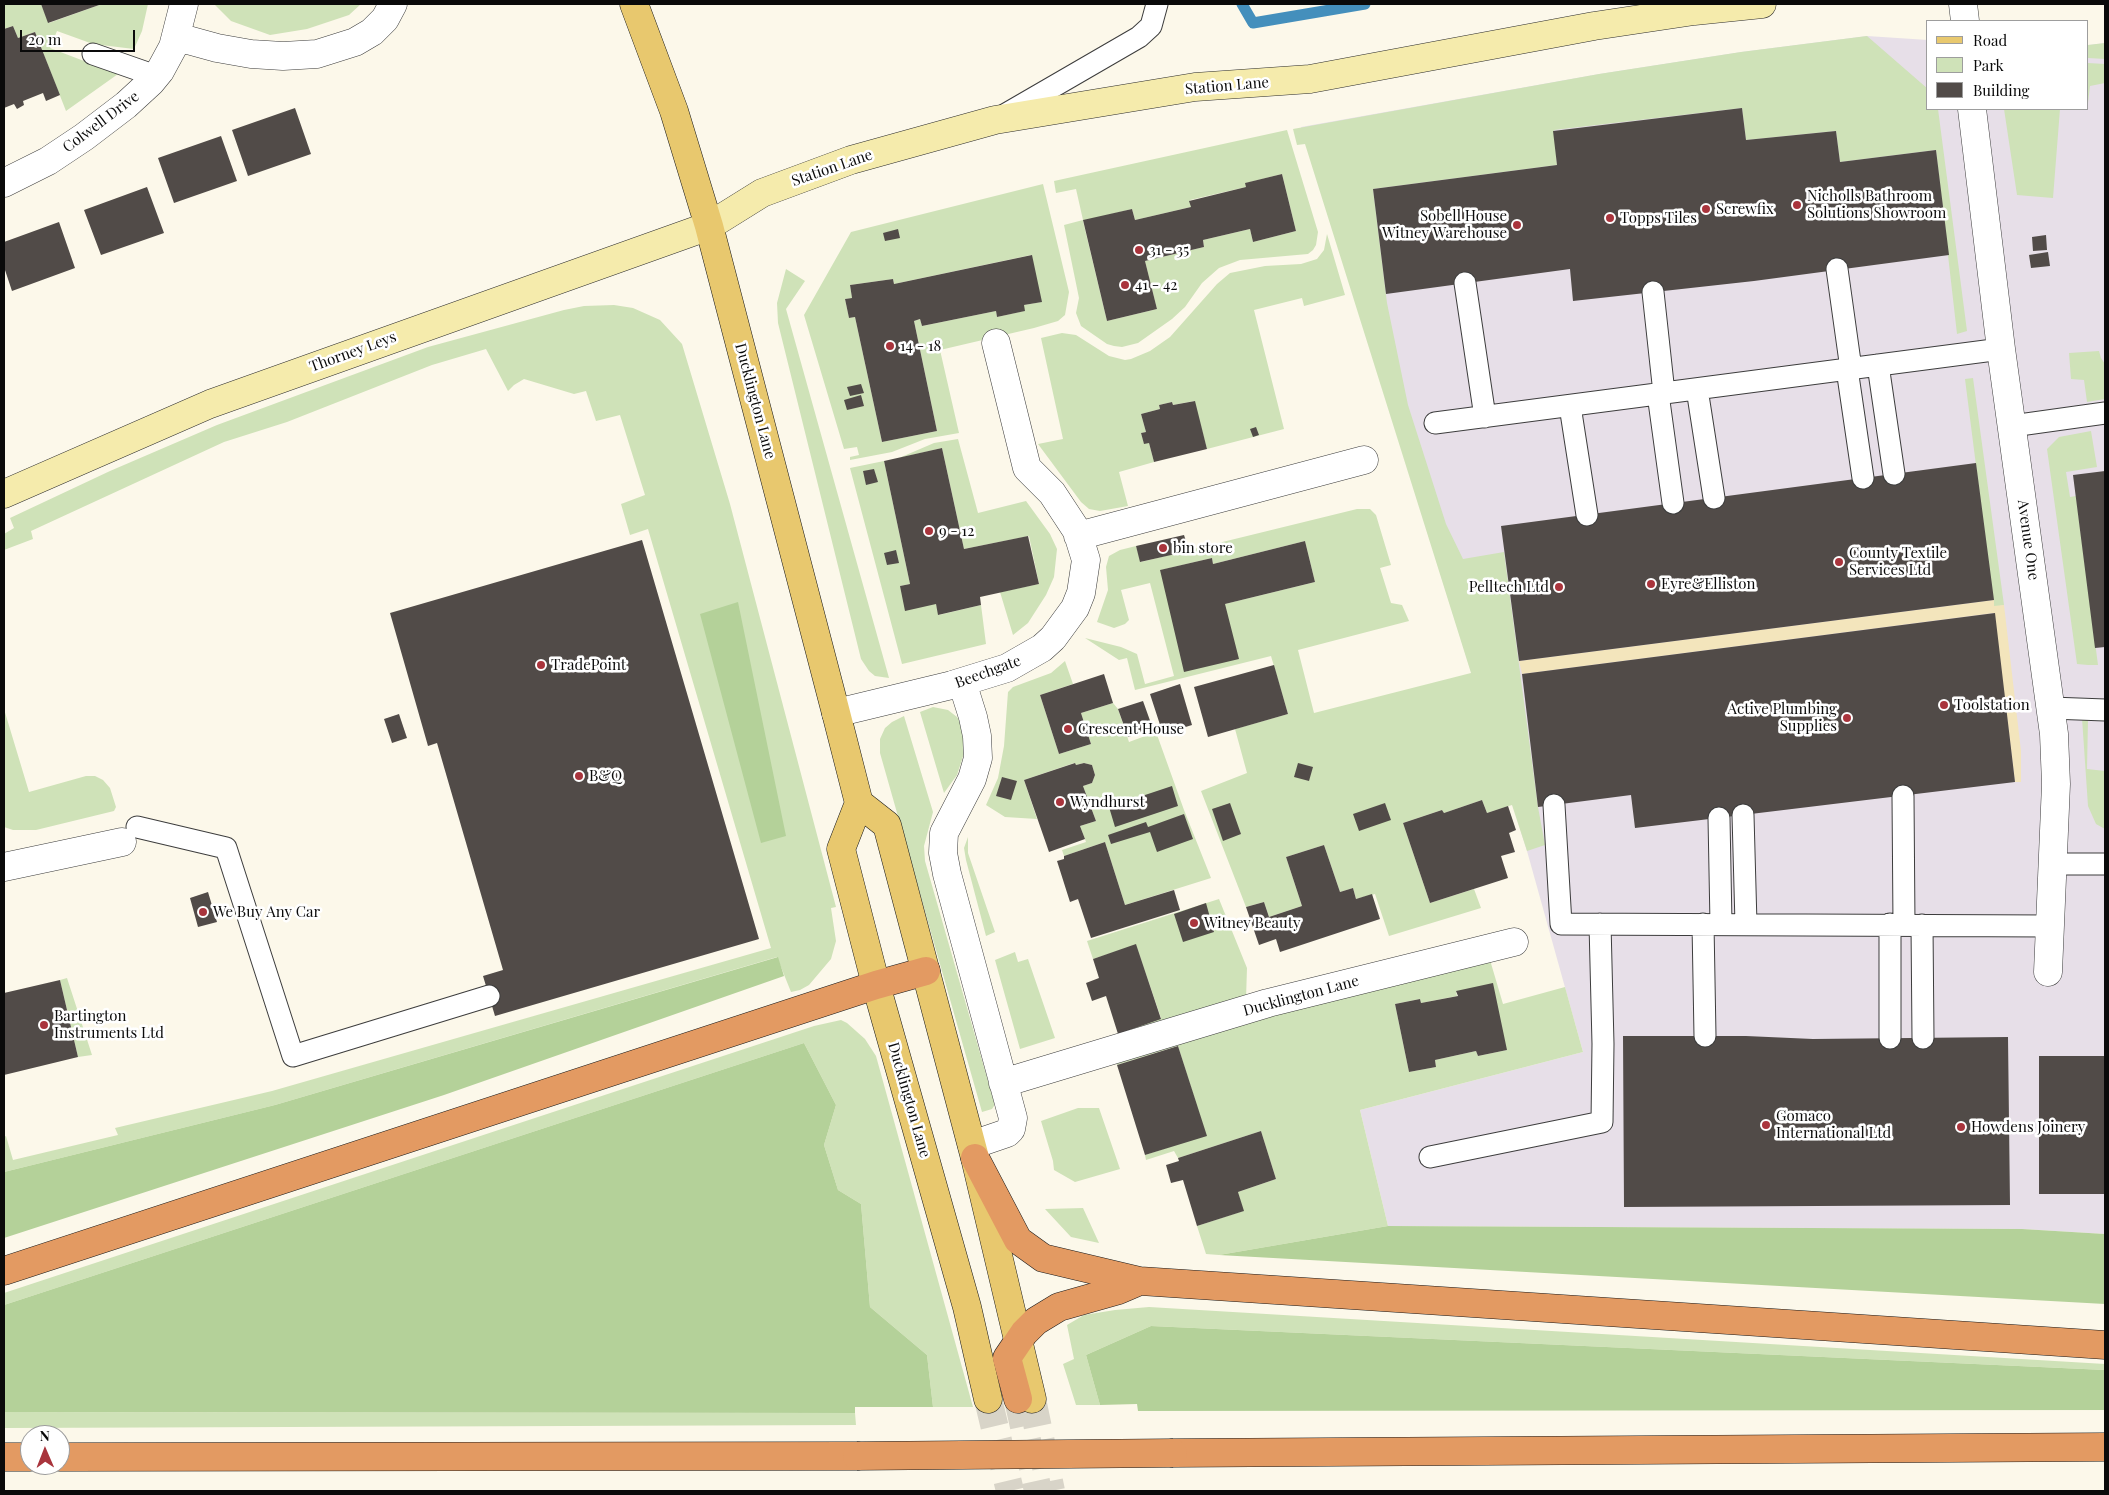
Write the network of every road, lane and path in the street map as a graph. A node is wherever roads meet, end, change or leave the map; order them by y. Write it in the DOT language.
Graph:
graph roads {
  1 [pos="184,4"];
  2 [pos="393,4"];
  3 [pos="634,4"];
  4 [pos="1158,4"];
  5 [pos="1762,4"];
  6 [pos="1963,4"];
  7 [pos="1965,20"];
  8 [pos="177,38"];
  9 [pos="93,54"];
  10 [pos="156,76"];
  11 [pos="1972,110"];
  12 [pos="995,120"];
  13 [pos="4,183"];
  14 [pos="709,226"];
  15 [pos="1837,269"];
  16 [pos="1465,283"];
  17 [pos="1653,292"];
  18 [pos="996,343"];
  19 [pos="2001,349"];
  20 [pos="1878,366"];
  21 [pos="1849,369"];
  22 [pos="1698,388"];
  23 [pos="1661,393"];
  24 [pos="1570,406"];
  25 [pos="2105,413"];
  26 [pos="1485,417"];
  27 [pos="1435,423"];
  28 [pos="2012,426"];
  29 [pos="1364,460"];
  30 [pos="1894,474"];
  31 [pos="1863,478"];
  32 [pos="4,494"];
  33 [pos="1714,498"];
  34 [pos="1673,504"];
  35 [pos="1587,515"];
  36 [pos="1078,536"];
  37 [pos="962,682"];
  38 [pos="2051,708"];
  39 [pos="2105,710"];
  40 [pos="836,713"];
  41 [pos="1902,796"];
  42 [pos="859,803"];
  43 [pos="1554,805"];
  44 [pos="1743,815"];
  45 [pos="1719,818"];
  46 [pos="129,834"];
  47 [pos="2052,864"];
  48 [pos="2105,864"];
  49 [pos="4,867"];
  50 [pos="1600,924"];
  51 [pos="1712,924"];
  52 [pos="1746,924"];
  53 [pos="1905,925"];
  54 [pos="2050,926"];
  55 [pos="1514,942"];
  56 [pos="926,971"];
  57 [pos="2048,972"];
  58 [pos="876,985"];
  59 [pos="489,996"];
  60 [pos="1705,1036"];
  61 [pos="1890,1038"];
  62 [pos="1923,1038"];
  63 [pos="1003,1083"];
  64 [pos="974,1151"];
  65 [pos="1430,1157"];
  66 [pos="4,1272"];
  67 [pos="1140,1281"];
  68 [pos="1019,1342"];
  69 [pos="2105,1345"];
  70 [pos="988,1399"];
  71 [pos="1025,1399"];
  72 [pos="2105,1447"];
  73 [pos="4,1457"];
  74 [pos="20,1457"];
  75 [pos="70,1457"];
  1 -- 8 [label="street, Colwell Drive"];
  2 -- 8 [label="street"];
  3 -- 14 [label="main road, Ducklington Lane"];
  4 -- 12 [label="lane"];
  5 -- 12 [label="street, Station Lane"];
  6 -- 7 [label="street"];
  8 -- 10 [label="street, Colwell Drive"];
  9 -- 10 [label="lane"];
  10 -- 13 [label="street, Colwell Drive"];
  11 -- 19 [label="street, Avenue One"];
  12 -- 14 [label="street, Station Lane"];
  14 -- 32 [label="street, Thorney Leys"];
  14 -- 40 [label="main road, Ducklington Lane"];
  15 -- 21 [label="lane"];
  16 -- 26 [label="lane"];
  17 -- 23 [label="lane"];
  18 -- 36 [label="street, Beechgate"];
  19 -- 20 [label="lane"];
  19 -- 28 [label="street, Avenue One"];
  20 -- 21 [label="lane"];
  20 -- 30 [label="lane"];
  21 -- 22 [label="lane"];
  21 -- 31 [label="lane"];
  22 -- 23 [label="lane"];
  22 -- 33 [label="lane"];
  23 -- 24 [label="lane"];
  23 -- 34 [label="lane"];
  24 -- 26 [label="lane"];
  24 -- 35 [label="lane"];
  25 -- 28 [label="lane"];
  26 -- 27 [label="lane"];
  28 -- 38 [label="street, Avenue One"];
  29 -- 36 [label="street"];
  36 -- 37 [label="street, Beechgate"];
  37 -- 40 [label="street, Beechgate"];
  37 -- 63 [label="street"];
  38 -- 39 [label="lane"];
  38 -- 47 [label="street, Avenue One"];
  40 -- 42 [label="main road, Ducklington Lane"];
  41 -- 53 [label="lane"];
  42 -- 56 [label="main road"];
  42 -- 58 [label="main road, Ducklington Lane"];
  43 -- 50 [label="lane"];
  44 -- 52 [label="lane"];
  45 -- 51 [label="lane"];
  46 -- 49 [label="street"];
  46 -- 59 [label="lane"];
  47 -- 48 [label="lane"];
  47 -- 54 [label="street, Avenue One"];
  50 -- 51 [label="lane"];
  50 -- 65 [label="lane"];
  51 -- 52 [label="lane"];
  51 -- 60 [label="lane"];
  52 -- 53 [label="lane"];
  53 -- 54 [label="lane"];
  53 -- 61 [label="lane"];
  53 -- 62 [label="lane"];
  54 -- 57 [label="street, Avenue One"];
  55 -- 63 [label="street, Ducklington Lane"];
  56 -- 58 [label="highway"];
  56 -- 64 [label="main road"];
  58 -- 66 [label="highway"];
  58 -- 70 [label="main road, Ducklington Lane"];
  63 -- 64 [label="street"];
  64 -- 67 [label="highway"];
  64 -- 68 [label="main road"];
  67 -- 68 [label="highway"];
  67 -- 69 [label="highway"];
  68 -- 71 [label="highway"];
  72 -- 75 [label="highway, bridge"];
  73 -- 74 [label="highway"];
}
